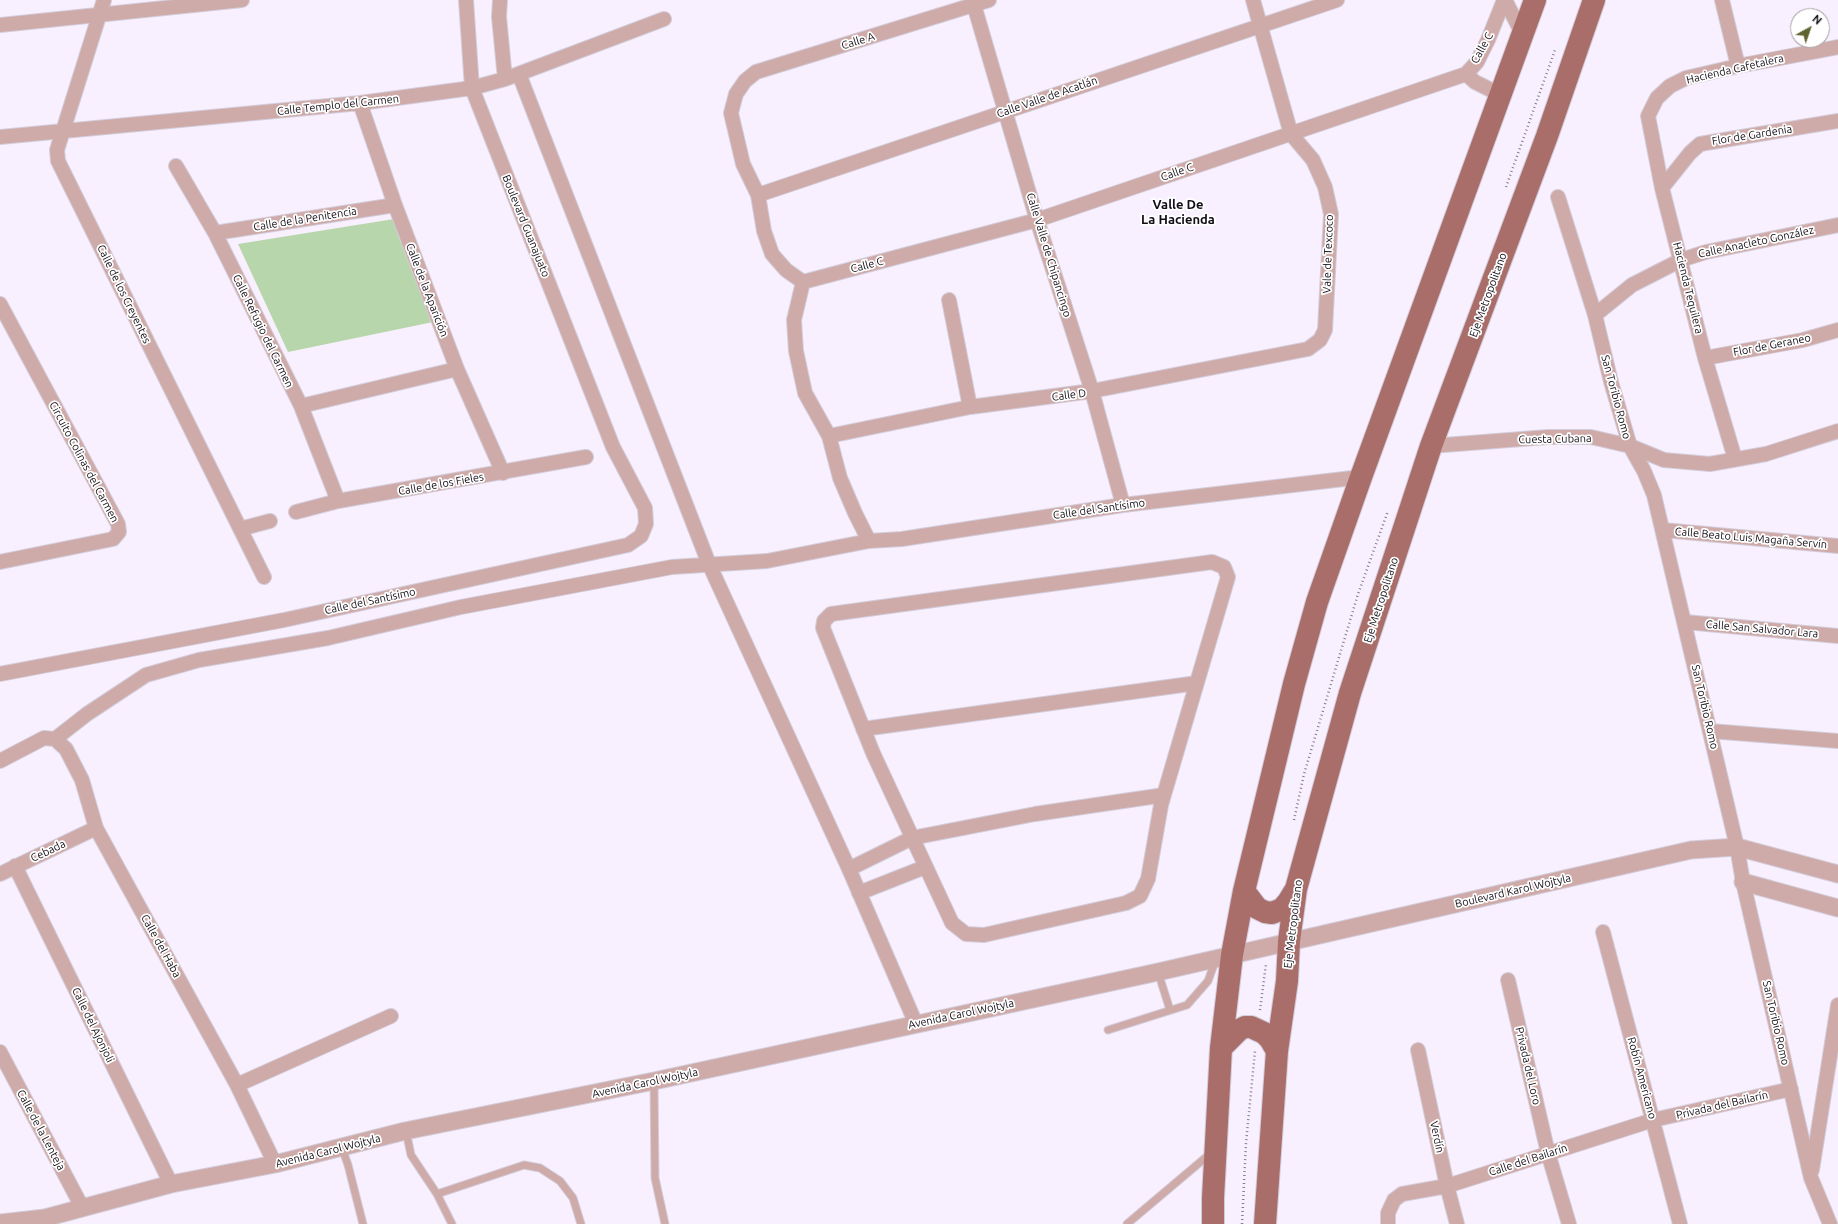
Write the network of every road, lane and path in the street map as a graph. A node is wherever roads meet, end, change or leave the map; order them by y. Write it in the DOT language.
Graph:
graph roads {
  1 [pos="104,0"];
  2 [pos="242,0"];
  3 [pos="466,0"];
  4 [pos="500,0"];
  5 [pos="989,0"];
  6 [pos="1253,0"];
  7 [pos="1337,0"];
  8 [pos="1505,0"];
  9 [pos="1536,0"];
  10 [pos="1594,0"];
  11 [pos="1722,0"];
  12 [pos="214,1"];
  13 [pos="974,5"];
  14 [pos="99,14"];
  15 [pos="664,19"];
  16 [pos="0,24"];
  17 [pos="1261,25"];
  18 [pos="1522,35"];
  19 [pos="1838,47"];
  20 [pos="1738,66"];
  21 [pos="519,74"];
  22 [pos="1466,74"];
  23 [pos="505,79"];
  24 [pos="472,88"];
  25 [pos="1500,95"];
  26 [pos="360,103"];
  27 [pos="1006,110"];
  28 [pos="1648,116"];
  29 [pos="1838,121"];
  30 [pos="63,132"];
  31 [pos="1291,134"];
  32 [pos="0,137"];
  33 [pos="176,166"];
  34 [pos="1662,188"];
  35 [pos="758,195"];
  36 [pos="1558,197"];
  37 [pos="395,205"];
  38 [pos="1037,220"];
  39 [pos="1838,224"];
  40 [pos="215,233"];
  41 [pos="1681,260"];
  42 [pos="804,282"];
  43 [pos="949,300"];
  44 [pos="0,304"];
  45 [pos="1595,315"];
  46 [pos="1838,330"];
  47 [pos="1308,349"];
  48 [pos="1705,358"];
  49 [pos="457,369"];
  50 [pos="1092,392"];
  51 [pos="300,406"];
  52 [pos="970,407"];
  53 [pos="1838,431"];
  54 [pos="829,436"];
  55 [pos="1431,446"];
  56 [pos="1630,446"];
  57 [pos="613,447"];
  58 [pos="586,457"];
  59 [pos="1735,459"];
  60 [pos="503,473"];
  61 [pos="1361,477"];
  62 [pos="338,501"];
  63 [pos="1123,504"];
  64 [pos="296,512"];
  65 [pos="270,521"];
  66 [pos="240,529"];
  67 [pos="1663,530"];
  68 [pos="869,541"];
  69 [pos="1838,546"];
  70 [pos="0,562"];
  71 [pos="709,564"];
  72 [pos="264,578"];
  73 [pos="1685,622"];
  74 [pos="1838,636"];
  75 [pos="0,674"];
  76 [pos="1197,683"];
  77 [pos="863,729"];
  78 [pos="1710,731"];
  79 [pos="49,738"];
  80 [pos="1838,741"];
  81 [pos="0,761"];
  82 [pos="1164,795"];
  83 [pos="96,828"];
  84 [pos="912,838"];
  85 [pos="1737,847"];
  86 [pos="15,866"];
  87 [pos="925,867"];
  88 [pos="849,869"];
  89 [pos="0,874"];
  90 [pos="1838,874"];
  91 [pos="1743,882"];
  92 [pos="1296,890"];
  93 [pos="1244,891"];
  94 [pos="859,893"];
  95 [pos="1838,908"];
  96 [pos="1603,932"];
  97 [pos="1289,941"];
  98 [pos="1224,957"];
  99 [pos="1158,972"];
  100 [pos="1508,980"];
  101 [pos="1838,1005"];
  102 [pos="1170,1010"];
  103 [pos="391,1016"];
  104 [pos="916,1024"];
  105 [pos="1108,1030"];
  106 [pos="1222,1048"];
  107 [pos="1418,1050"];
  108 [pos="1277,1051"];
  109 [pos="0,1052"];
  110 [pos="654,1082"];
  111 [pos="237,1085"];
  112 [pos="1791,1089"];
  113 [pos="1653,1120"];
  114 [pos="406,1131"];
  115 [pos="342,1148"];
  116 [pos="1216,1149"];
  117 [pos="1548,1153"];
  118 [pos="275,1164"];
  119 [pos="1811,1178"];
  120 [pos="171,1184"];
  121 [pos="1447,1186"];
  122 [pos="437,1194"];
  123 [pos="73,1214"];
  124 [pos="46,1221"];
  125 [pos="0,1223"];
  126 [pos="363,1224"];
  127 [pos="452,1224"];
  128 [pos="581,1224"];
  129 [pos="665,1224"];
  130 [pos="1127,1224"];
  131 [pos="1213,1224"];
  132 [pos="1265,1224"];
  133 [pos="1388,1224"];
  134 [pos="1457,1224"];
  135 [pos="1569,1224"];
  136 [pos="1680,1224"];
  137 [pos="1830,1224"];
  1 -- 14 [label="street, Calle de los Creyentes"];
  2 -- 12 [label="street"];
  3 -- 24 [label="street, Boulevard Guanajuato"];
  4 -- 23 [label="street"];
  5 -- 13 [label="street, Calle A"];
  6 -- 17 [label="street, Vale de Texcoco"];
  7 -- 17 [label="street, Calle Valle de Acatlán"];
  8 -- 18 [label="street"];
  8 -- 22 [label="street, Calle C"];
  9 -- 18 [label="main road"];
  10 -- 55 [label="main road, Eje Metropolitano"];
  11 -- 20 [label="street"];
  12 -- 14 [label="street"];
  13 -- 27 [label="street, Calle Valle de Chipancingo"];
  13 -- 35 [label="street, Calle A"];
  14 -- 16 [label="street"];
  14 -- 30 [label="street, Calle de los Creyentes"];
  15 -- 21 [label="street, Calle Templo del Carmen"];
  17 -- 27 [label="street, Calle Valle de Acatlán"];
  17 -- 31 [label="street, Vale de Texcoco"];
  18 -- 25 [label="main road"];
  19 -- 20 [label="street, Hacienda Cafetalera"];
  20 -- 28 [label="street, Hacienda Cafetalera"];
  21 -- 23 [label="street, Calle Templo del Carmen"];
  21 -- 71 [label="street"];
  22 -- 25 [label="street"];
  22 -- 31 [label="street, Calle C"];
  23 -- 24 [label="street, Calle Templo del Carmen"];
  24 -- 26 [label="street, Calle Templo del Carmen"];
  24 -- 57 [label="street, Boulevard Guanajuato"];
  25 -- 61 [label="main road"];
  26 -- 30 [label="street, Calle Templo del Carmen"];
  26 -- 37 [label="street, Calle de la Aparición"];
  27 -- 35 [label="street, Calle Valle de Acatlán"];
  27 -- 38 [label="street, Calle Valle de Chipancingo"];
  28 -- 34 [label="street, Hacienda Tequilera"];
  29 -- 34 [label="street, Flor de Gardenia"];
  30 -- 32 [label="street, Calle Templo del Carmen"];
  30 -- 66 [label="street, Calle de los Creyentes"];
  31 -- 38 [label="street, Calle C"];
  31 -- 47 [label="street, Vale de Texcoco"];
  33 -- 40 [label="street, Calle Refugio del Carmen"];
  34 -- 41 [label="street, Hacienda Tequilera"];
  35 -- 42 [label="street"];
  36 -- 45 [label="street, San Toribio Romo"];
  37 -- 40 [label="street, Calle de la Penitencia"];
  37 -- 49 [label="street, Calle de la Aparición"];
  38 -- 42 [label="street, Calle C"];
  38 -- 50 [label="street, Calle Valle de Chipancingo"];
  39 -- 41 [label="street, Calle Anacleto González"];
  40 -- 51 [label="street, Calle Refugio del Carmen"];
  41 -- 45 [label="street, Calle Anacleto González"];
  41 -- 48 [label="street, Hacienda Tequilera"];
  42 -- 54 [label="street"];
  43 -- 52 [label="street"];
  44 -- 70 [label="street, Circuito Colinas del Carmen"];
  45 -- 56 [label="street, San Toribio Romo"];
  46 -- 48 [label="street, Flor de Geraneo"];
  47 -- 50 [label="street, Calle D"];
  48 -- 59 [label="street, Hacienda Tequilera"];
  49 -- 51 [label="street"];
  49 -- 60 [label="street, Calle de la Aparición"];
  50 -- 52 [label="street, Calle D"];
  50 -- 63 [label="street, Calle Valle de Chipancingo"];
  51 -- 62 [label="street, Calle Refugio del Carmen"];
  52 -- 54 [label="street, Calle D"];
  53 -- 59 [label="street, Cuesta Cubana"];
  54 -- 68 [label="street"];
  55 -- 56 [label="street, Cuesta Cubana"];
  55 -- 92 [label="main road, Eje Metropolitano"];
  56 -- 59 [label="street, Cuesta Cubana"];
  56 -- 67 [label="street, San Toribio Romo"];
  57 -- 75 [label="street, Calle del Santísimo"];
  58 -- 60 [label="street, Calle de los Fieles"];
  60 -- 62 [label="street, Calle de los Fieles"];
  61 -- 63 [label="street, Calle del Santísimo"];
  61 -- 93 [label="main road"];
  62 -- 64 [label="street, Calle de los Fieles"];
  63 -- 68 [label="street, Calle del Santísimo"];
  65 -- 66 [label="street"];
  66 -- 72 [label="street, Calle de los Creyentes"];
  67 -- 69 [label="street, Calle Beato Luis Magaña Servín"];
  67 -- 73 [label="street, San Toribio Romo"];
  68 -- 71 [label="street, Calle del Santísimo"];
  71 -- 79 [label="street, Calle del Santísimo"];
  71 -- 88 [label="street"];
  73 -- 74 [label="street, Calle San Salvador Lara"];
  73 -- 78 [label="street, San Toribio Romo"];
  76 -- 77 [label="street"];
  76 -- 77 [label="street"];
  76 -- 82 [label="street"];
  77 -- 84 [label="street"];
  78 -- 80 [label="street"];
  78 -- 85 [label="street, San Toribio Romo"];
  79 -- 81 [label="street, Calle del Santísimo"];
  79 -- 83 [label="street, Calle del Haba"];
  82 -- 84 [label="street"];
  82 -- 87 [label="street"];
  83 -- 86 [label="street, Cebada"];
  83 -- 111 [label="street, Calle del Haba"];
  84 -- 87 [label="street"];
  84 -- 88 [label="street"];
  85 -- 90 [label="street, Boulevard Karol Wojtyla"];
  85 -- 91 [label="street, San Toribio Romo"];
  85 -- 97 [label="street, Boulevard Karol Wojtyla"];
  86 -- 89 [label="street, Cebada"];
  86 -- 120 [label="street, Calle del Ajonjoli"];
  87 -- 94 [label="street"];
  88 -- 94 [label="street"];
  91 -- 95 [label="street"];
  91 -- 112 [label="street, San Toribio Romo"];
  92 -- 93 [label="main road"];
  92 -- 97 [label="main road, Eje Metropolitano"];
  93 -- 98 [label="main road"];
  94 -- 104 [label="street"];
  96 -- 113 [label="street, Robín Americano"];
  97 -- 98 [label="street, Avenida Carol Wojtyla"];
  97 -- 108 [label="main road, Eje Metropolitano"];
  98 -- 99 [label="street, Avenida Carol Wojtyla"];
  98 -- 102 [label="lane"];
  98 -- 106 [label="main road"];
  99 -- 102 [label="lane"];
  99 -- 104 [label="street, Avenida Carol Wojtyla"];
  100 -- 117 [label="street, Privada del Loro"];
  101 -- 119 [label="street"];
  102 -- 105 [label="lane"];
  103 -- 111 [label="street"];
  104 -- 110 [label="street, Avenida Carol Wojtyla"];
  106 -- 108 [label="main road"];
  106 -- 116 [label="main road"];
  107 -- 121 [label="street, Verdín"];
  108 -- 132 [label="main road, Eje Metropolitano"];
  109 -- 123 [label="street, Calle de la Lenteja"];
  110 -- 114 [label="street, Avenida Carol Wojtyla"];
  110 -- 129 [label="lane"];
  111 -- 118 [label="street, Calle del Haba"];
  112 -- 113 [label="street, Privada del Bailarín"];
  112 -- 119 [label="street, San Toribio Romo"];
  113 -- 117 [label="street, Calle del Bailarín"];
  113 -- 136 [label="street, Robín Americano"];
  114 -- 115 [label="street, Avenida Carol Wojtyla"];
  114 -- 122 [label="lane"];
  115 -- 118 [label="street, Avenida Carol Wojtyla"];
  115 -- 126 [label="lane"];
  116 -- 130 [label="lane"];
  116 -- 131 [label="main road"];
  117 -- 121 [label="street, Calle del Bailarín"];
  117 -- 135 [label="street, Privada del Loro"];
  118 -- 120 [label="street, Avenida Carol Wojtyla"];
  119 -- 137 [label="street, San Toribio Romo"];
  120 -- 123 [label="street, Avenida Carol Wojtyla"];
  121 -- 133 [label="street, Calle del Bailarín"];
  121 -- 134 [label="street, Verdín"];
  122 -- 127 [label="lane"];
  122 -- 128 [label="lane"];
  123 -- 124 [label="street, Avenida Carol Wojtyla"];
  124 -- 125 [label="street, Avenida Carol Wojtyla"];
}
